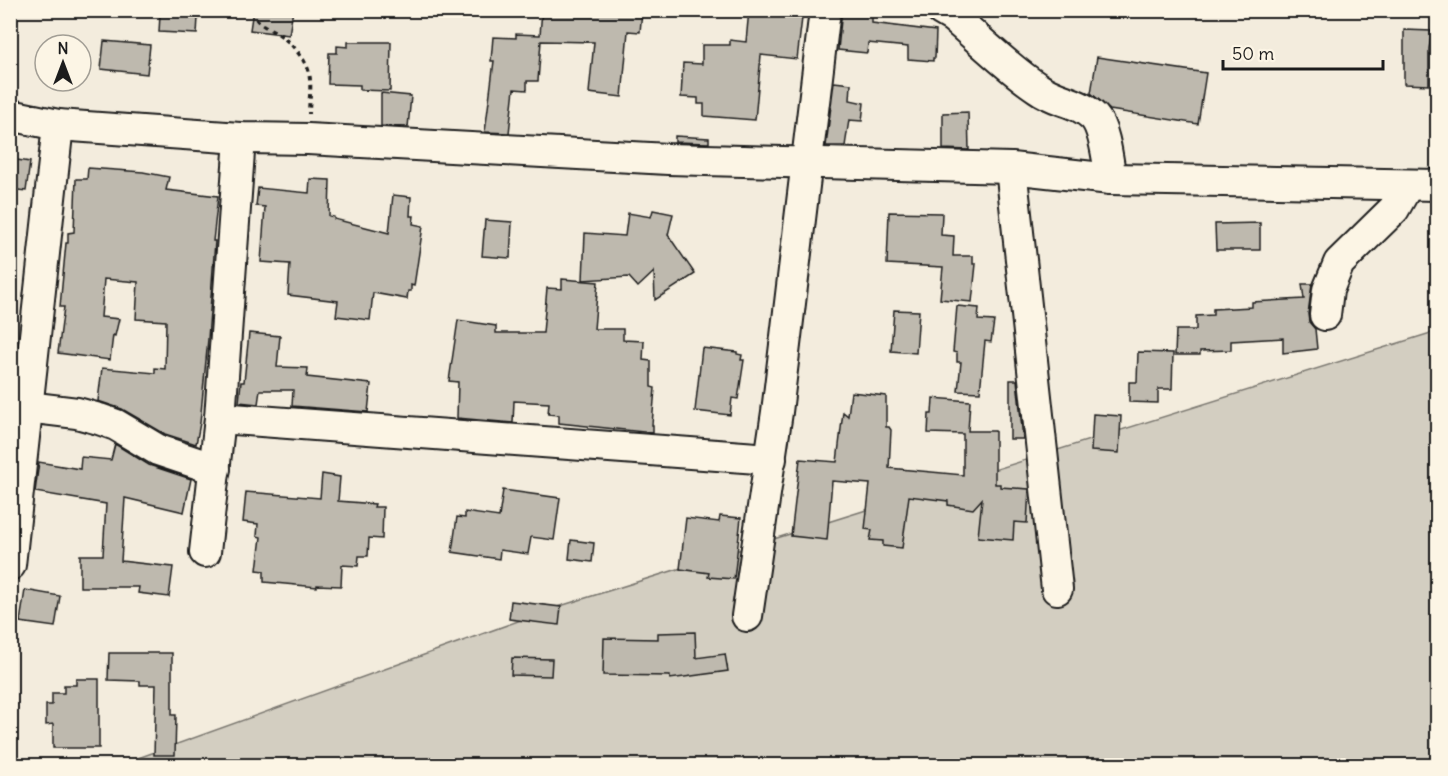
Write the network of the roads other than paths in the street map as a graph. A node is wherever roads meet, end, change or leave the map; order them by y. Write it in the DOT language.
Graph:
graph roads {
  1 [pos="825,10"];
  2 [pos="941,10"];
  3 [pos="10,115"];
  4 [pos="58,125"];
  5 [pos="240,138"];
  6 [pos="808,162"];
  7 [pos="1011,168"];
  8 [pos="1111,179"];
  9 [pos="1437,185"];
  10 [pos="1407,186"];
  11 [pos="1324,315"];
  12 [pos="27,407"];
  13 [pos="220,418"];
  14 [pos="771,459"];
  15 [pos="215,470"];
  16 [pos="12,531"];
  17 [pos="205,552"];
  18 [pos="10,565"];
  19 [pos="1057,590"];
  20 [pos="747,616"];
  1 -- 6 [label="street"];
  2 -- 8 [label="street"];
  3 -- 4 [label="street"];
  4 -- 5 [label="street"];
  4 -- 12 [label="street"];
  5 -- 6 [label="street"];
  5 -- 13 [label="street"];
  6 -- 7 [label="street"];
  6 -- 14 [label="street"];
  7 -- 8 [label="street"];
  7 -- 19 [label="street"];
  8 -- 10 [label="street"];
  9 -- 10 [label="street"];
  10 -- 11 [label="street"];
  12 -- 15 [label="street"];
  12 -- 16 [label="street"];
  13 -- 14 [label="street"];
  13 -- 15 [label="street"];
  14 -- 20 [label="street"];
  15 -- 17 [label="street"];
  16 -- 18 [label="street"];
}
